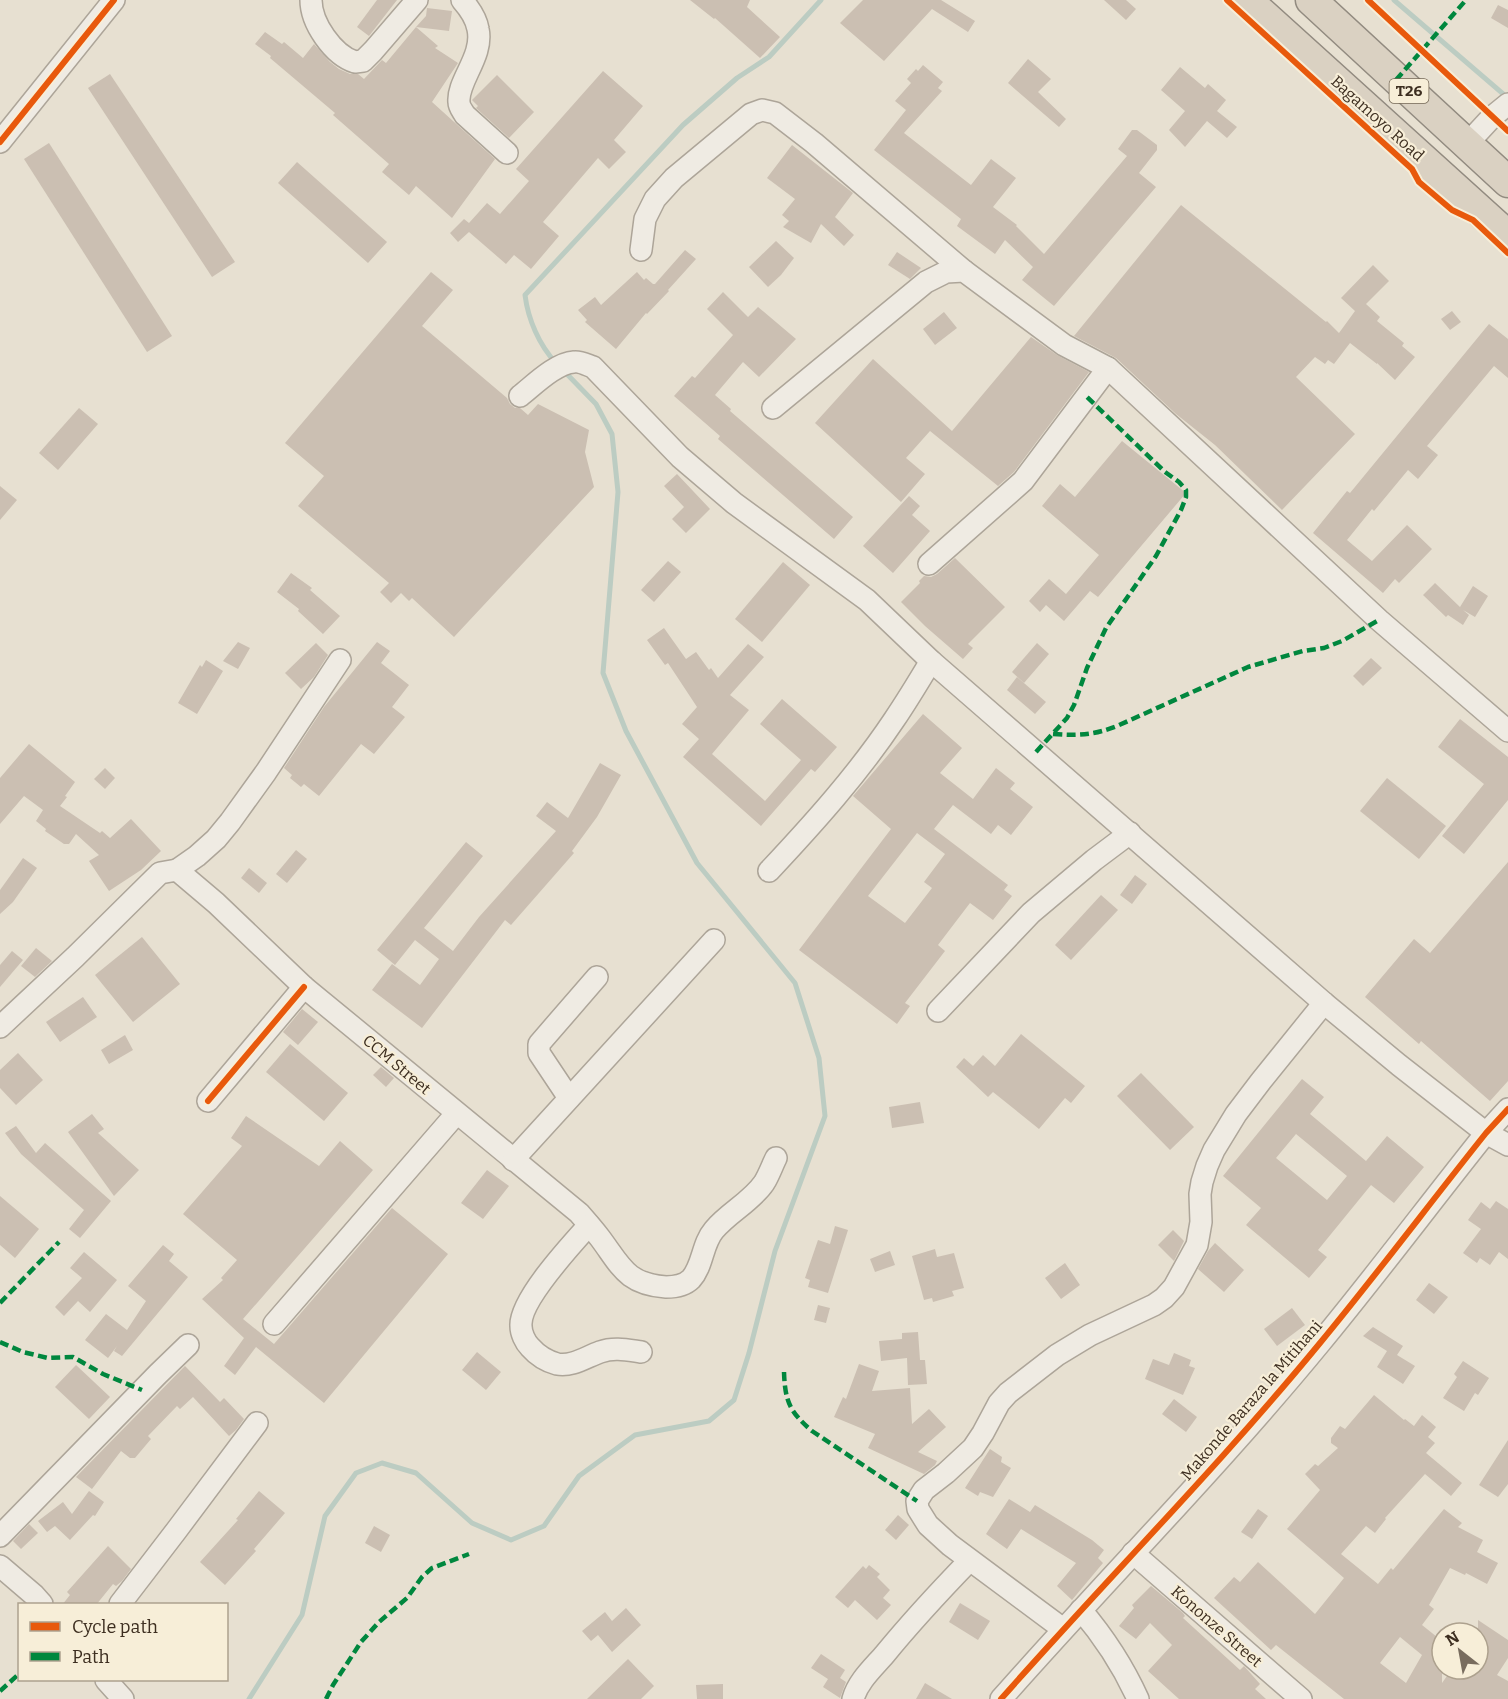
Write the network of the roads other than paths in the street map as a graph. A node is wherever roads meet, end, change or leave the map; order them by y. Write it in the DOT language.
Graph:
graph roads {
  1 [pos="114,0"];
  2 [pos="311,0"];
  3 [pos="417,0"];
  4 [pos="462,0"];
  5 [pos="1247,0"];
  6 [pos="1323,5"];
  7 [pos="1508,104"];
  8 [pos="0,142"];
  9 [pos="1467,144"];
  10 [pos="507,153"];
  11 [pos="1508,182"];
  12 [pos="1508,236"];
  13 [pos="641,249"];
  14 [pos="964,271"];
  15 [pos="1108,368"];
  16 [pos="520,396"];
  17 [pos="773,408"];
  18 [pos="929,564"];
  19 [pos="340,660"];
  20 [pos="931,661"];
  21 [pos="1508,731"];
  22 [pos="1130,833"];
  23 [pos="177,870"];
  24 [pos="769,871"];
  25 [pos="714,940"];
  26 [pos="597,976"];
  27 [pos="304,987"];
  28 [pos="1324,1003"];
  29 [pos="938,1011"];
  30 [pos="0,1027"];
  31 [pos="569,1098"];
  32 [pos="208,1101"];
  33 [pos="1508,1109"];
  34 [pos="456,1114"];
  35 [pos="1486,1133"];
  36 [pos="1508,1146"];
  37 [pos="776,1158"];
  38 [pos="513,1160"];
  39 [pos="589,1225"];
  40 [pos="274,1324"];
  41 [pos="188,1345"];
  42 [pos="641,1352"];
  43 [pos="257,1423"];
  44 [pos="0,1536"];
  45 [pos="1133,1553"];
  46 [pos="969,1561"];
  47 [pos="0,1566"];
  48 [pos="40,1603"];
  49 [pos="122,1603"];
  50 [pos="1081,1610"];
  51 [pos="1063,1629"];
  52 [pos="107,1681"];
  53 [pos="123,1699"];
  54 [pos="854,1699"];
  55 [pos="1001,1699"];
  56 [pos="1138,1699"];
  57 [pos="1301,1699"];
  1 -- 8 [label="street"];
  2 -- 3 [label="street"];
  4 -- 10 [label="street"];
  5 -- 12 [label="highway, Bagamoyo Road / T26"];
  6 -- 9 [label="highway, T26"];
  7 -- 9 [label="street"];
  9 -- 11 [label="highway, T26"];
  13 -- 14 [label="street"];
  14 -- 15 [label="street"];
  14 -- 17 [label="street"];
  15 -- 18 [label="street"];
  15 -- 21 [label="street"];
  16 -- 20 [label="street"];
  19 -- 23 [label="street"];
  20 -- 22 [label="street"];
  20 -- 24 [label="street"];
  22 -- 28 [label="street"];
  22 -- 29 [label="street"];
  23 -- 27 [label="street, CCM Street"];
  23 -- 30 [label="street"];
  25 -- 31 [label="street"];
  26 -- 31 [label="street"];
  27 -- 32 [label="street"];
  27 -- 34 [label="street, CCM Street"];
  28 -- 35 [label="street"];
  28 -- 46 [label="street"];
  31 -- 38 [label="street"];
  33 -- 35 [label="street, Makonde Baraza la Mitihani"];
  34 -- 38 [label="street, CCM Street"];
  34 -- 40 [label="street"];
  35 -- 36 [label="street"];
  35 -- 45 [label="street, Makonde Baraza la Mitihani"];
  37 -- 39 [label="street, CCM Street"];
  38 -- 39 [label="street, CCM Street"];
  39 -- 42 [label="street"];
  41 -- 44 [label="street"];
  43 -- 49 [label="street"];
  45 -- 50 [label="street, Makonde Baraza la Mitihani"];
  45 -- 57 [label="street, Kononze Street"];
  46 -- 51 [label="street"];
  46 -- 54 [label="street"];
  47 -- 48 [label="street"];
  50 -- 51 [label="street, Makonde Baraza la Mitihani"];
  50 -- 56 [label="street"];
  51 -- 55 [label="street, Makonde Baraza la Mitihani"];
  52 -- 53 [label="street"];
}
